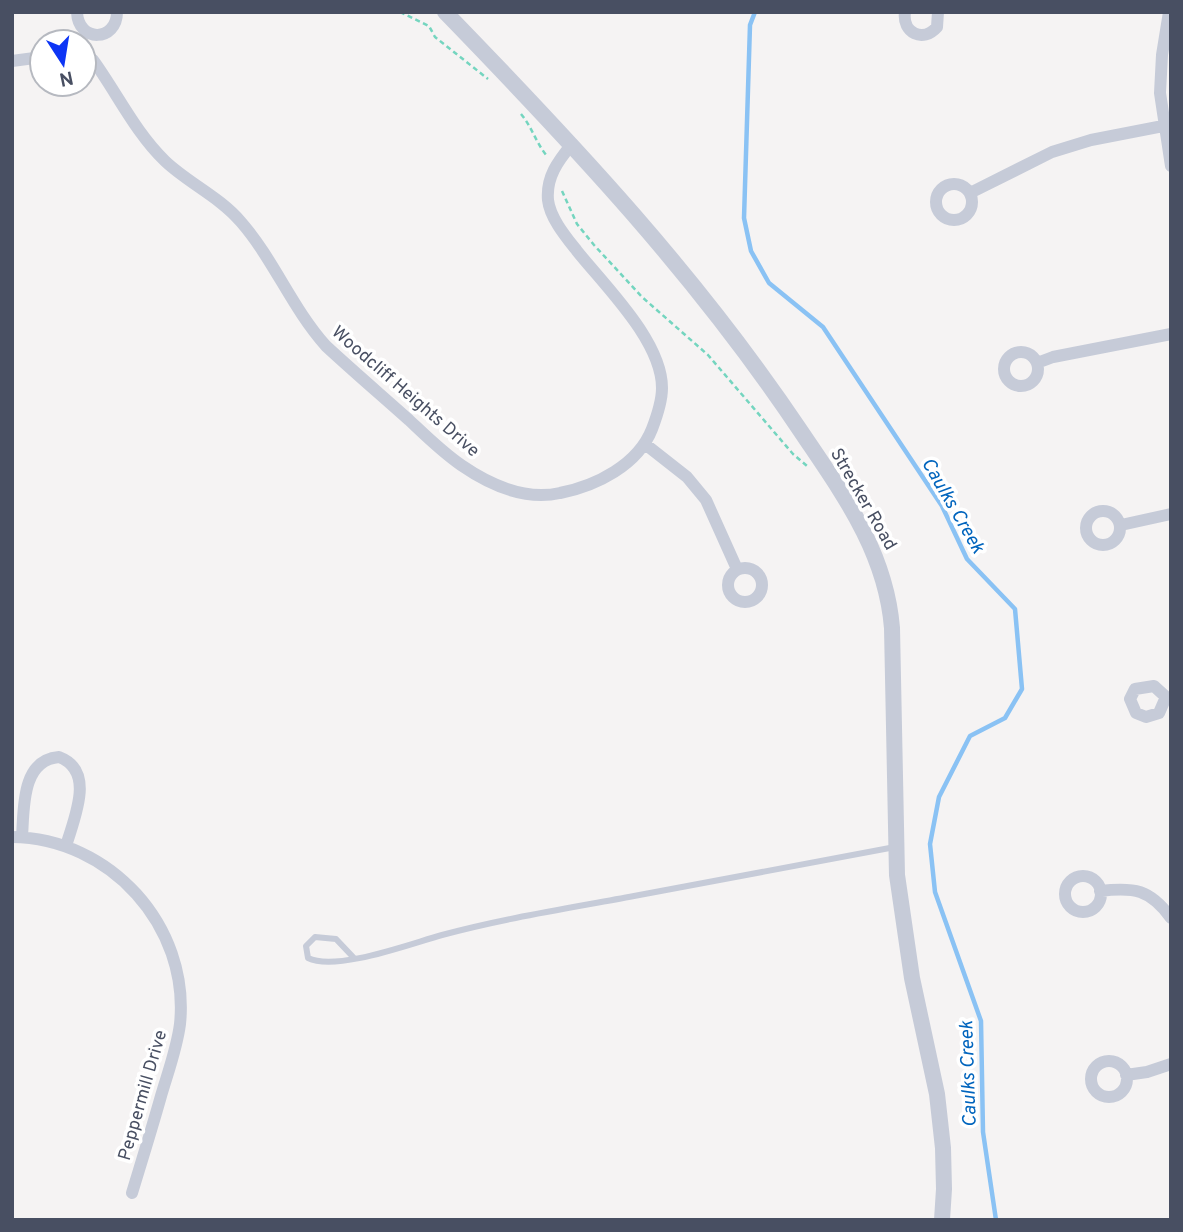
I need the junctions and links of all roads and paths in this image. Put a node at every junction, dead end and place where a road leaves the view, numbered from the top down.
1 (117, 12) edge
2 (400, 12) edge
3 (445, 12) edge
4 (905, 12) edge
5 (938, 12) edge
6 (1169, 12) edge
7 (98, 35) edge
8 (98, 68) edge
9 (489, 80) dead end
10 (518, 111) dead end
11 (1163, 126) junction
12 (572, 144) junction
13 (1171, 166) edge
14 (553, 170) junction
15 (970, 193) dead end
16 (1171, 334) edge
17 (1037, 363) dead end
18 (645, 444) junction
19 (827, 470) junction
20 (1171, 514) edge
21 (1121, 525) dead end
22 (737, 569) dead end
23 (17, 837) edge
24 (66, 846) junction
25 (895, 847) junction
26 (1100, 891) dead end
27 (1171, 918) edge
28 (355, 958) junction
29 (1171, 1064) edge
30 (1126, 1075) dead end
31 (132, 1193) dead end
32 (942, 1220) edge

1 - 7 street
2 - 9 path
3 - 12 street, Strecker Road
4 - 5 street
6 - 11 street
8 - 18 street, Woodcliff Heights Drive
10 - 14 path
11 - 13 street
11 - 15 street
12 - 14 street, Woodcliff Heights Drive
12 - 19 street, Strecker Road
14 - 18 street, Woodcliff Heights Drive
14 - 19 path
16 - 17 street
18 - 22 street
19 - 25 street, Strecker Road
20 - 21 street
23 - 24 street, Peppermill Drive
23 - 24 street, Peppermill Drive
24 - 31 street, Peppermill Drive
25 - 28 lane
25 - 32 street, Strecker Road
26 - 27 street
28 - 28 lane
29 - 30 street

